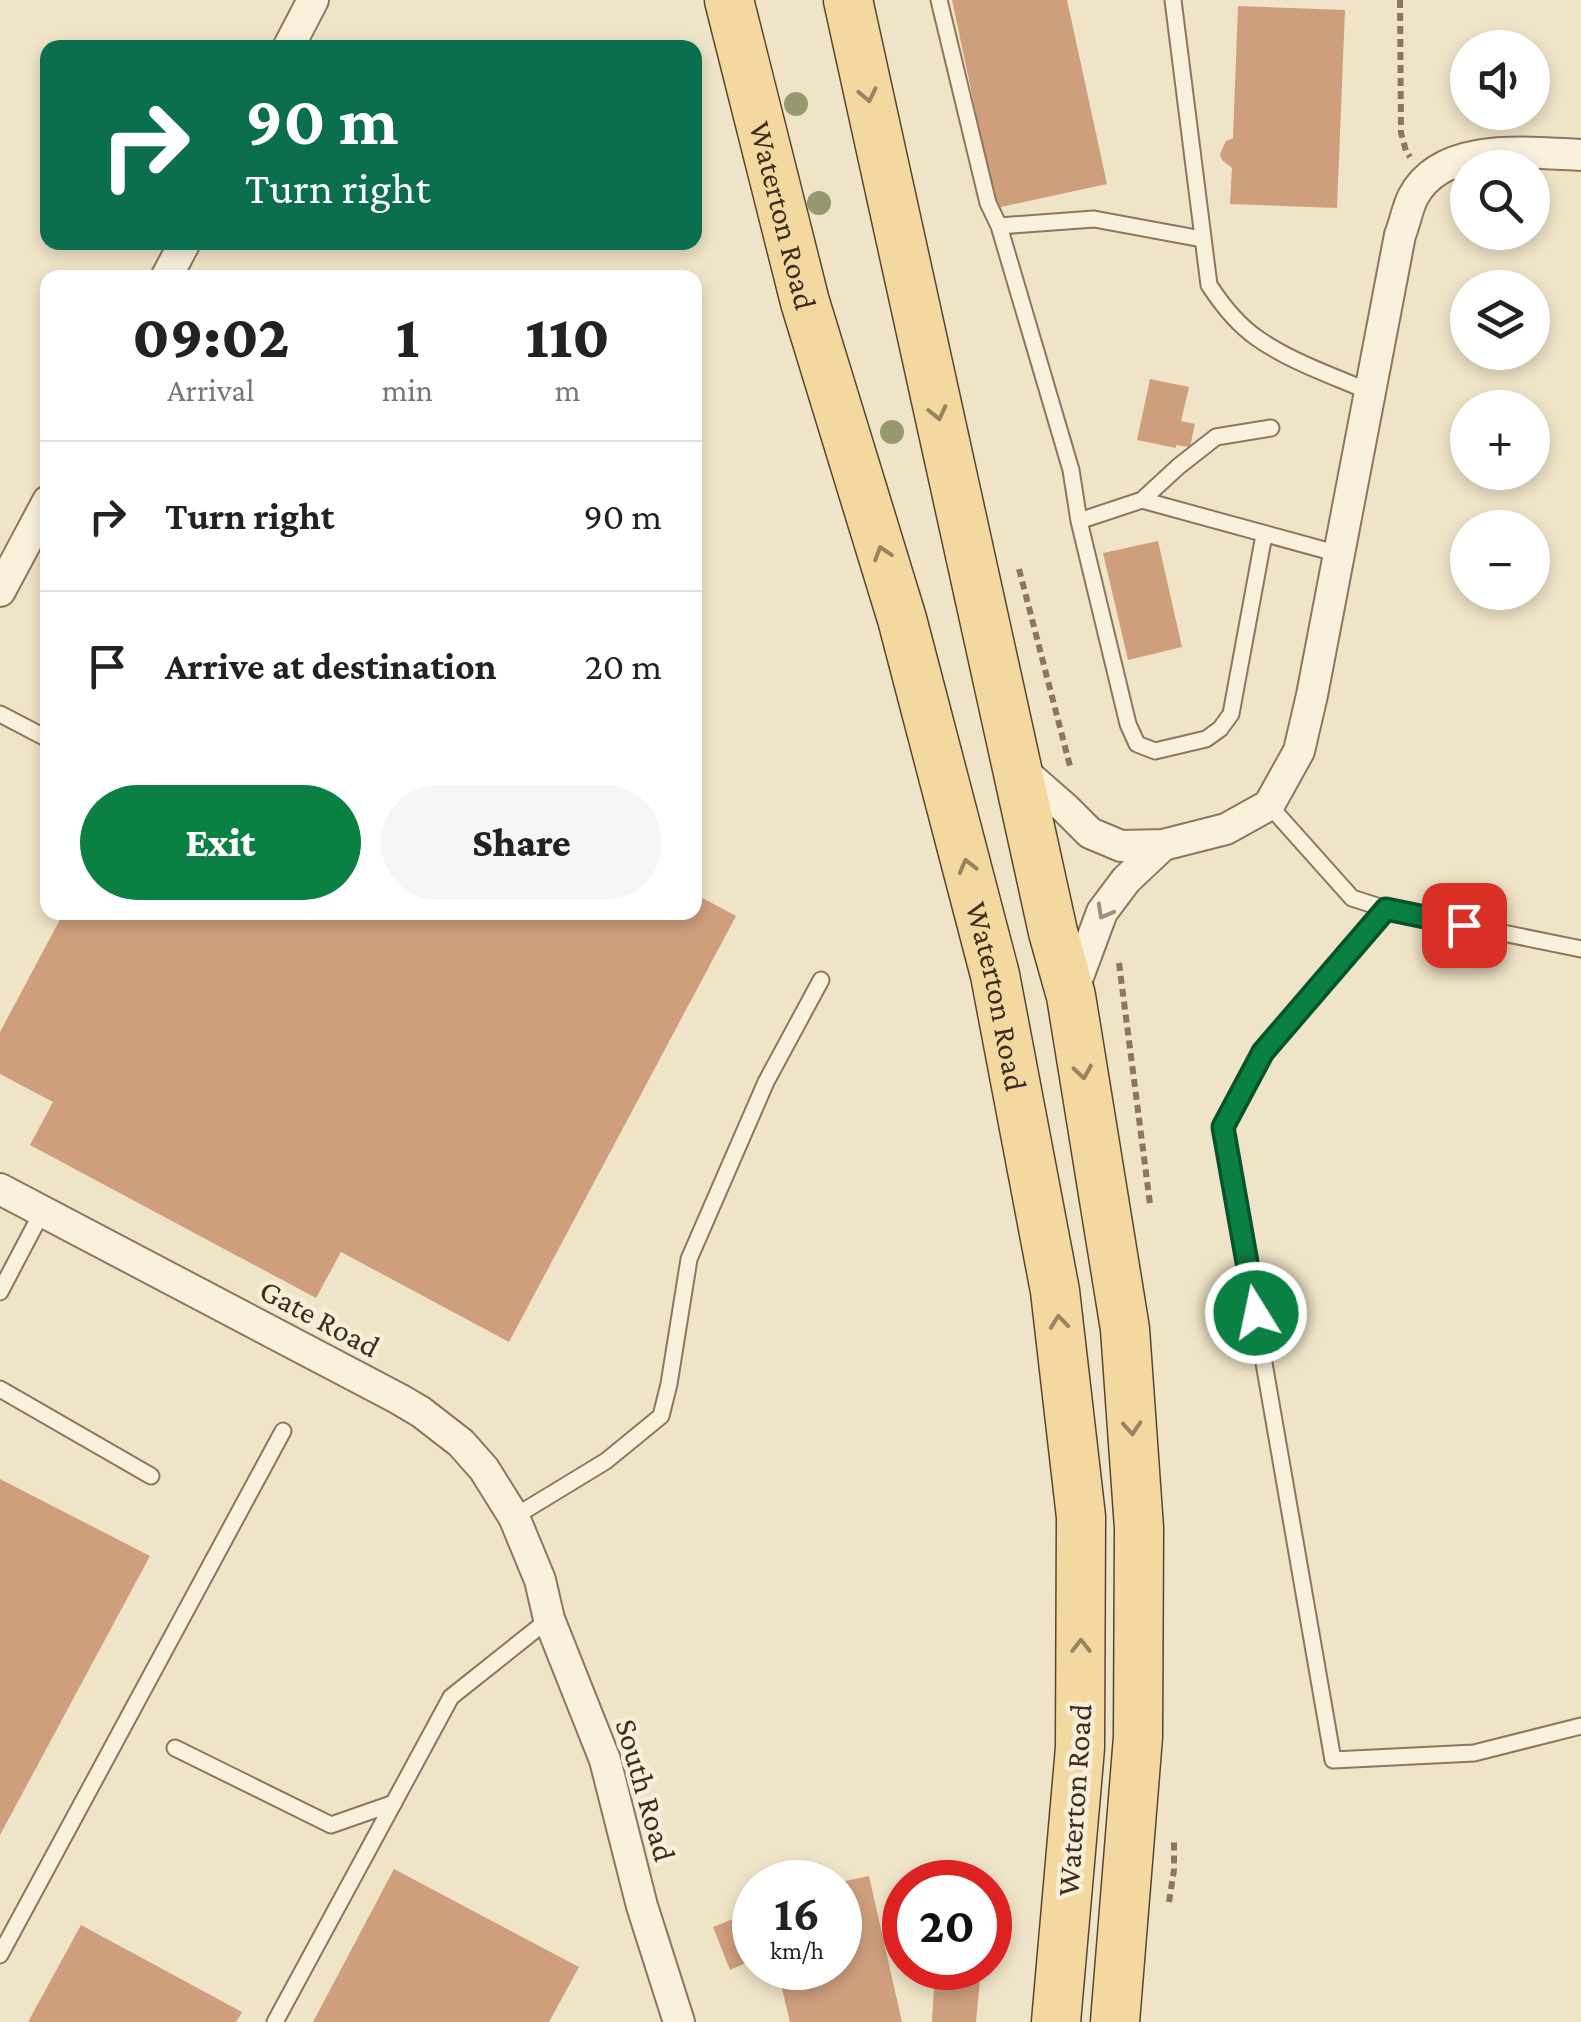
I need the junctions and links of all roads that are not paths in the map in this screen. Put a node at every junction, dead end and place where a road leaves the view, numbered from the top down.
1 (313, 0) edge
2 (730, 0) edge
3 (848, 0) edge
4 (939, 0) edge
5 (1173, 0) edge
6 (292, 40) edge
7 (1581, 155) edge
8 (999, 226) junction
9 (1202, 239) junction
10 (1372, 393) junction
11 (1271, 428) dead end
12 (1142, 500) junction
13 (40, 516) edge
14 (1080, 521) junction
15 (1264, 534) junction
16 (1339, 554) junction
17 (0, 590) edge
18 (0, 714) edge
19 (40, 734) edge
20 (1018, 767) junction
21 (1270, 805) junction
22 (1163, 845) junction
23 (1386, 909) junction
24 (1581, 949) edge
25 (821, 980) dead end
26 (1071, 996) junction
27 (0, 1188) edge
28 (42, 1212) junction
29 (0, 1292) edge
30 (0, 1389) edge
31 (284, 1431) dead end
32 (151, 1476) dead end
33 (514, 1516) junction
34 (540, 1580) joint
35 (549, 1619) junction
36 (1581, 1726) edge
37 (175, 1748) dead end
38 (394, 1803) junction
39 (0, 1955) edge
40 (276, 2022) edge
41 (679, 2022) edge
42 (1056, 2022) edge
43 (1115, 2022) edge

1 - 6 street
42 -> 2 main road, Waterton Road
3 -> 20 main road, Waterton Road
4 - 8 lane
5 - 9 lane
7 - 10 street
8 - 9 lane
8 - 14 lane
9 - 10 lane
10 - 16 street
11 - 12 lane
12 - 14 lane
12 - 15 lane
13 - 17 street
14 - 15 lane
15 - 16 lane
16 - 21 street
18 - 19 lane
20 - 22 street
20 - 26 main road, Waterton Road
21 - 22 street
21 - 23 lane
22 -> 26 street
23 - 24 lane
23 - 36 lane
25 - 33 lane
26 -> 43 main road, Waterton Road
27 - 28 street, Gate Road
28 - 29 lane
28 - 33 street, Gate Road
30 - 32 lane
31 - 39 lane
33 - 34 street, Gate Road
34 - 35 street, South Road
35 - 38 lane
35 - 41 street, South Road
37 - 38 lane
38 - 40 lane

